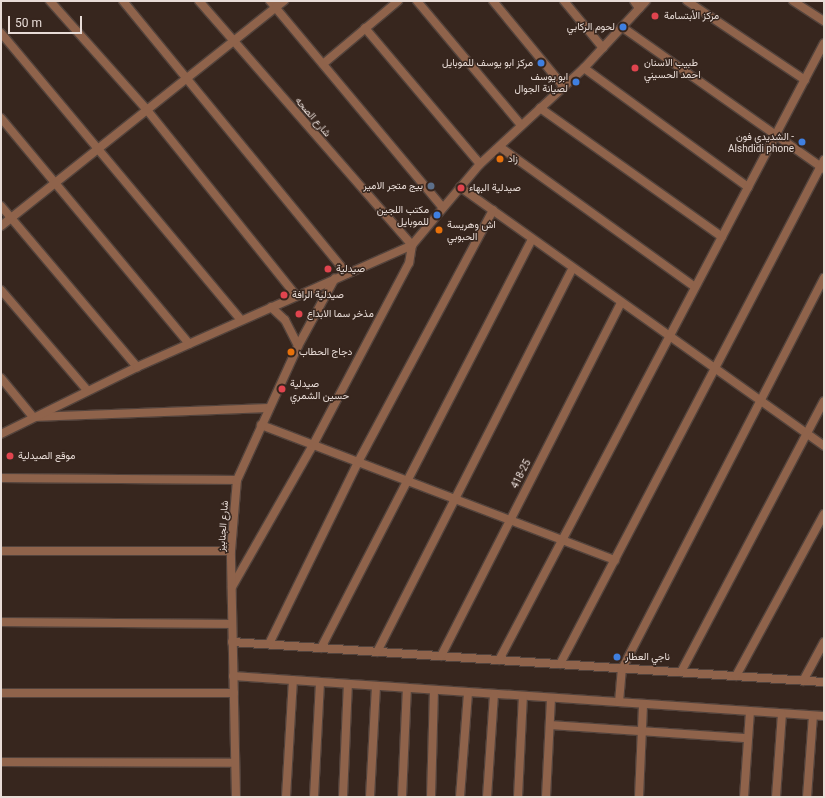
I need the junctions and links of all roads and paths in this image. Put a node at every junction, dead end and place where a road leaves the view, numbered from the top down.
1 (50, 1) edge
2 (123, 1) edge
3 (199, 1) edge
4 (270, 1) edge
5 (284, 1) edge
6 (398, 1) edge
7 (417, 1) edge
8 (493, 1) edge
9 (564, 1) edge
10 (646, 1) edge
11 (687, 1) edge
12 (793, 1) edge
13 (636, 4) edge
14 (276, 8) junction
15 (824, 21) edge
16 (622, 27) junction
17 (365, 28) junction
18 (1, 33) edge
19 (234, 41) junction
20 (824, 43) edge
21 (602, 48) junction
22 (324, 64) junction
23 (584, 68) junction
24 (189, 77) junction
25 (805, 80) junction
26 (563, 86) junction
27 (540, 108) junction
28 (147, 110) junction
29 (1, 118) edge
30 (521, 124) junction
31 (776, 135) junction
32 (500, 146) junction
33 (98, 149) junction
34 (480, 164) junction
35 (823, 165) edge
36 (57, 182) junction
37 (748, 187) junction
38 (460, 188) junction
39 (1, 206) edge
40 (442, 207) junction
41 (493, 210) junction
42 (11, 218) junction
43 (1, 226) edge
44 (722, 237) junction
45 (532, 239) junction
46 (412, 245) junction
47 (573, 268) junction
48 (347, 274) junction
49 (335, 278) junction
50 (824, 278) edge
51 (695, 287) junction
52 (1, 290) edge
53 (296, 295) junction
54 (621, 302) junction
55 (271, 306) junction
56 (241, 320) junction
57 (670, 336) junction
58 (189, 344) junction
59 (298, 346) junction
60 (137, 366) junction
61 (715, 368) junction
62 (1, 378) edge
63 (87, 390) junction
64 (761, 400) junction
65 (824, 401) edge
66 (269, 408) junction
67 (33, 417) junction
68 (261, 425) junction
69 (1, 434) edge
70 (807, 434) junction
71 (313, 445) junction
72 (824, 446) edge
73 (358, 462) junction
74 (1, 478) edge
75 (237, 480) junction
76 (406, 480) junction
77 (457, 499) junction
78 (824, 514) edge
79 (509, 519) junction
80 (563, 540) junction
81 (1, 551) edge
82 (231, 551) junction
83 (615, 560) junction
84 (232, 587) junction
85 (1, 622) edge
86 (232, 624) junction
87 (232, 642) junction
88 (824, 642) edge
89 (269, 644) junction
90 (321, 648) junction
91 (377, 652) junction
92 (441, 656) junction
93 (500, 660) junction
94 (560, 664) junction
95 (622, 669) junction
96 (681, 672) junction
97 (233, 676) junction
98 (736, 676) junction
99 (293, 680) junction
100 (803, 681) junction
101 (320, 682) junction
102 (824, 682) edge
103 (348, 684) junction
104 (376, 686) junction
105 (407, 688) junction
106 (434, 690) junction
107 (468, 692) junction
108 (1, 693) edge
109 (234, 693) junction
110 (494, 694) junction
111 (523, 696) junction
112 (551, 698) junction
113 (619, 702) junction
114 (643, 704) junction
115 (750, 711) junction
116 (782, 714) junction
117 (813, 716) junction
118 (824, 716) edge
119 (550, 725) junction
120 (644, 732) junction
121 (748, 738) junction
122 (1, 762) edge
123 (235, 763) junction
124 (236, 797) edge
125 (286, 797) edge
126 (314, 797) edge
127 (343, 797) edge
128 (370, 797) edge
129 (402, 797) edge
130 (431, 797) edge
131 (460, 797) edge
132 (487, 797) edge
133 (518, 797) edge
134 (546, 797) edge
135 (639, 797) edge
136 (744, 797) edge
137 (776, 797) edge
138 (807, 797) edge

1 - 28 street
2 - 24 street
3 - 19 street, شارع الصحه
4 - 14 street
5 - 14 street
6 - 17 street
7 - 30 street
8 - 26 street
9 - 21 street
10 - 13 street
11 - 25 street
12 - 15 street
13 - 16 street
14 - 19 street
14 - 22 street
16 - 21 street
16 - 31 street
17 - 22 street
17 - 34 street
18 - 33 street
19 - 24 street
19 - 46 street, شارع الصحه
20 - 25 street
21 - 23 street
22 - 40 street
23 - 26 street
23 - 37 street
24 - 28 street
24 - 48 street
25 - 31 street
26 - 27 street
27 - 30 street
27 - 44 street
28 - 33 street
28 - 53 street
29 - 36 street
30 - 32 street
31 - 35 street
31 - 37 street
32 - 34 street
32 - 51 street
33 - 36 street
33 - 56 street
34 - 38 street
35 - 61 street
36 - 42 street
36 - 58 street
37 - 44 street
38 - 40 street
38 - 41 street
39 - 42 street
40 - 46 street
41 - 45 street
41 - 73 street
42 - 43 street
42 - 60 street
44 - 51 street
45 - 47 street
45 - 76 street
46 - 48 street
46 - 71 street
47 - 54 street
47 - 77 street
48 - 49 street
49 - 53 street
49 - 59 street, شارع الجنابيز
50 - 64 street
51 - 57 street
52 - 63 street
53 - 55 street
54 - 57 street
54 - 79 street, 418-25
55 - 56 street
55 - 59 street
56 - 58 street
57 - 61 street
57 - 80 street
58 - 60 street
59 - 66 street, شارع الجنابيز
60 - 63 street
61 - 64 street
61 - 83 street
62 - 67 street
63 - 67 street
64 - 70 street
64 - 95 street
65 - 70 street
66 - 67 street
66 - 68 street, شارع الجنابيز
67 - 69 street
68 - 71 street
68 - 75 street, شارع الجنابيز
70 - 72 street
70 - 96 street
71 - 73 street
71 - 84 street
73 - 76 street
73 - 89 street
74 - 75 street
75 - 82 street, شارع الجنابيز
76 - 77 street
76 - 90 street
77 - 79 street
77 - 91 street
78 - 98 street
79 - 80 street
79 - 92 street, 418-25
80 - 83 street
80 - 93 street
81 - 82 street
82 - 84 street, شارع الجنابيز
83 - 94 street
84 - 86 street, شارع الجنابيز
85 - 86 street
86 - 87 street, شارع الجنابيز
87 - 89 street
87 - 97 street, شارع الجنابيز
88 - 100 street
89 - 90 street
90 - 91 street
91 - 92 street
92 - 93 street
93 - 94 street
94 - 95 street
95 - 96 street
95 - 113 street
96 - 98 street
97 - 99 street
97 - 109 street, شارع الجنابيز
98 - 100 street
99 - 101 street
99 - 125 street
100 - 102 street
101 - 103 street
101 - 126 street
103 - 104 street
103 - 127 street
104 - 105 street
104 - 128 street
105 - 106 street
105 - 129 street
106 - 107 street
106 - 130 street
107 - 110 street
107 - 131 street
108 - 109 street
109 - 123 street, شارع الجنابيز
110 - 111 street
110 - 132 street
111 - 112 street
111 - 133 street
112 - 113 street
112 - 119 street
113 - 114 street
114 - 115 street
114 - 120 street
115 - 116 street
115 - 121 street
116 - 117 street
116 - 137 street
117 - 118 street
117 - 138 street
119 - 120 street
119 - 134 street
120 - 121 street
120 - 135 street
121 - 136 street
122 - 123 street
123 - 124 street, شارع الجنابيز

